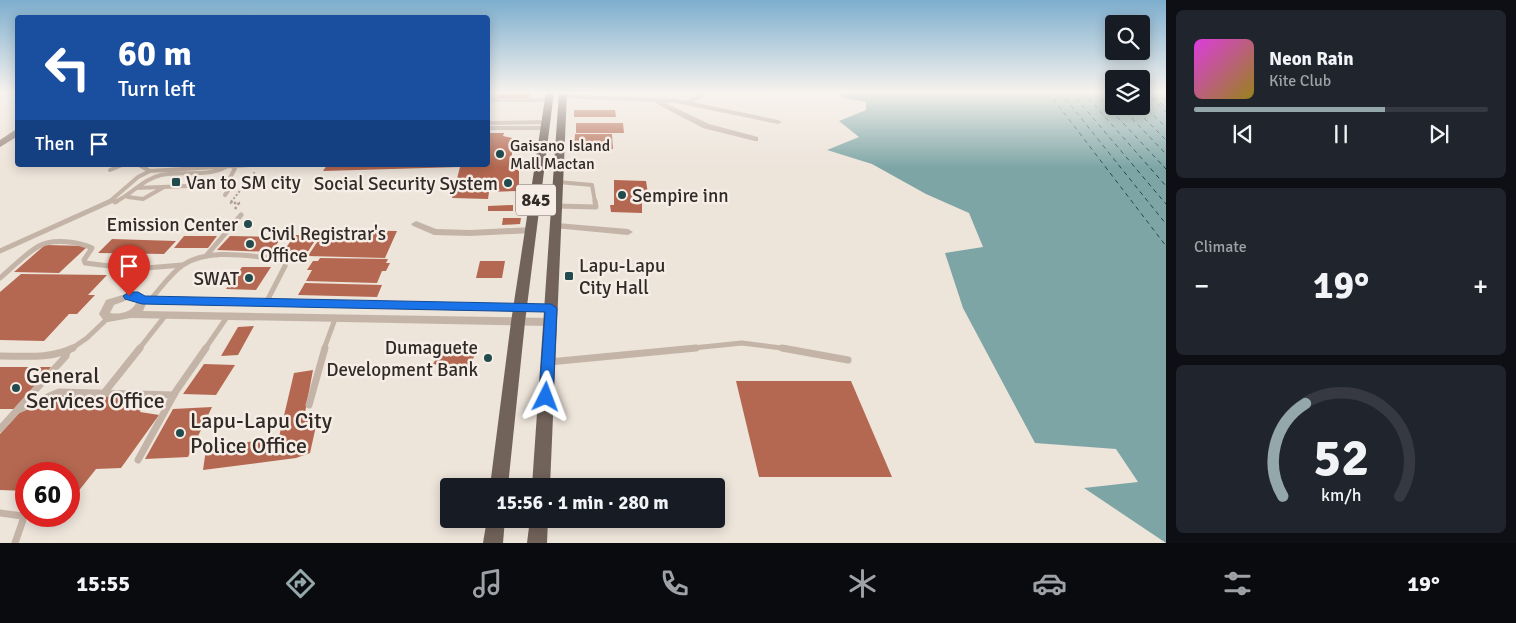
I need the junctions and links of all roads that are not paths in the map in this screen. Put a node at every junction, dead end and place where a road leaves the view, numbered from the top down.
1 (548, 117) edge
2 (561, 117) edge
3 (689, 117) edge
4 (755, 117) edge
5 (778, 122) dead end
6 (490, 123) edge
7 (547, 125) junction
8 (490, 128) edge
9 (15, 133) edge
10 (755, 139) dead end
11 (0, 144) edge
12 (117, 167) edge
13 (143, 167) edge
14 (212, 167) edge
15 (225, 167) edge
16 (236, 167) edge
17 (110, 170) dead end
18 (150, 171) junction
19 (558, 182) junction
20 (188, 186) dead end
21 (164, 187) junction
22 (128, 188) junction
23 (136, 188) junction
24 (225, 195) dead end
25 (128, 197) junction
26 (107, 204) junction
27 (557, 206) junction
28 (241, 214) road end
29 (416, 224) dead end
30 (556, 226) junction
31 (532, 230) junction
32 (628, 232) dead end
33 (0, 251) edge
34 (206, 256) junction
35 (182, 265) junction
36 (134, 269) junction
37 (0, 278) edge
38 (129, 296) junction
39 (147, 300) junction
40 (266, 304) junction
41 (289, 304) junction
42 (130, 314) junction
43 (519, 315) junction
44 (551, 315) junction
45 (165, 316) junction
46 (108, 318) junction
47 (227, 318) junction
48 (283, 318) junction
49 (335, 320) junction
50 (66, 352) junction
51 (0, 356) edge
52 (848, 360) dead end
53 (548, 362) junction
54 (104, 393) junction
55 (174, 395) junction
56 (309, 406) dead end
57 (18, 410) junction
58 (0, 429) edge
59 (138, 460) dead end
60 (500, 478) edge
61 (541, 478) edge
62 (0, 513) edge
63 (495, 528) edge
64 (538, 528) edge
65 (15, 543) edge
66 (493, 543) edge
67 (537, 543) edge

1 - 7 main road, 845
2 - 19 main road, 845
3 - 10 street
4 - 5 street
6 - 7 lane
7 - 8 lane
7 - 31 main road, 845
9 - 11 street
12 - 17 lane
13 - 18 lane
14 - 18 lane
15 - 23 lane
16 - 24 lane
18 - 22 lane
19 - 27 main road, 845
19 - 27 lane
20 - 21 lane
21 - 23 lane
21 - 25 lane
22 - 23 lane
22 - 26 lane
23 - 25 lane
25 - 26 lane
26 - 33 lane
27 - 30 main road, 845
28 - 34 lane
29 - 31 street
30 - 32 street
30 - 44 main road, 845
31 - 43 main road, 845
34 - 35 lane
34 - 40 lane
35 - 36 lane
35 - 39 lane
36 - 37 lane
36 - 38 lane
38 - 39 street
38 - 46 street
39 - 40 street
39 - 42 street
40 - 41 street
41 - 43 street
41 - 48 street
42 - 45 street
42 - 46 street
43 - 44 street
43 - 49 street
43 - 60 main road, 845
44 - 53 main road, 845
45 - 47 street
45 - 54 lane
46 - 50 lane
47 - 48 street
47 - 55 lane
48 - 49 street
49 - 56 lane
50 - 51 lane
50 - 57 lane
52 - 53 lane
53 - 61 main road, 845
54 - 55 lane
54 - 57 lane
55 - 59 lane
57 - 58 lane
62 - 65 lane
63 - 66 main road
64 - 67 main road

